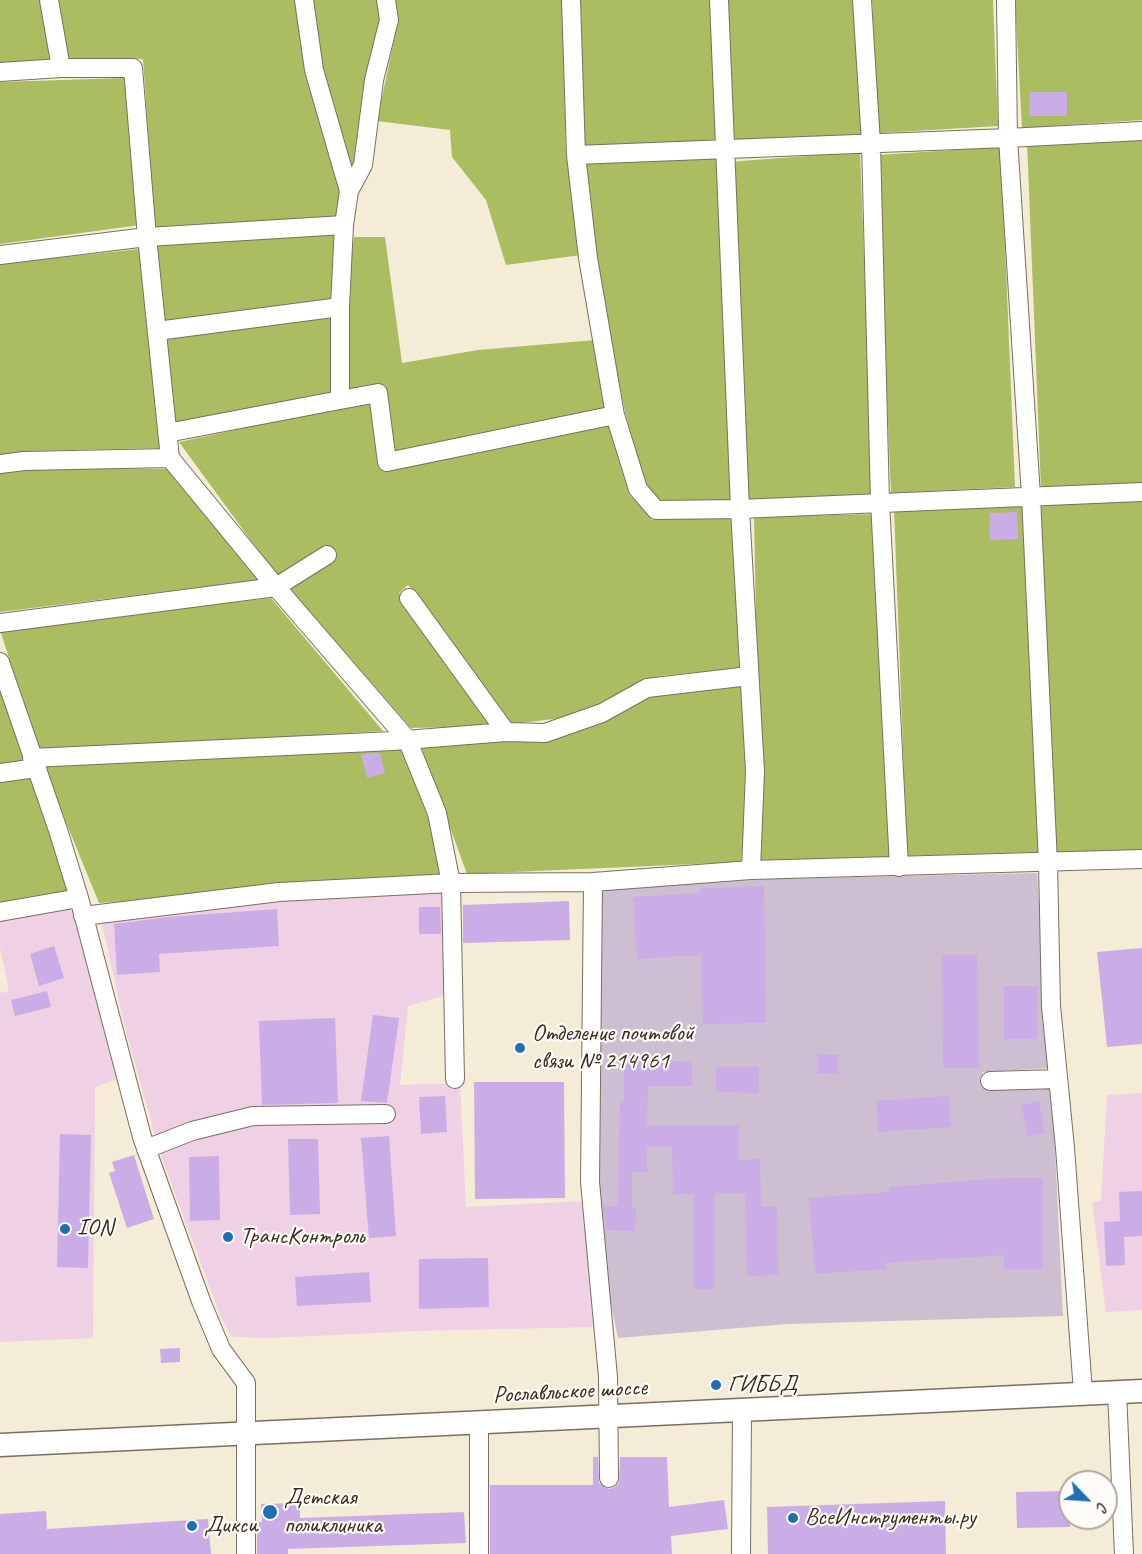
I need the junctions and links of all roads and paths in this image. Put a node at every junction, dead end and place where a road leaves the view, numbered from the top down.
1 (50, 0) edge
2 (304, 0) edge
3 (386, 0) edge
4 (571, 0) edge
5 (719, 0) edge
6 (862, 0) edge
7 (1006, 0) edge
8 (62, 68) junction
9 (0, 72) edge
10 (1142, 130) edge
11 (1008, 138) junction
12 (871, 143) junction
13 (725, 149) junction
14 (576, 155) junction
15 (349, 191) junction
16 (344, 225) junction
17 (147, 237) junction
18 (0, 255) edge
19 (340, 307) junction
20 (157, 331) junction
21 (340, 400) junction
22 (615, 415) junction
23 (167, 433) junction
24 (170, 458) junction
25 (0, 464) edge
26 (1142, 492) edge
27 (1031, 496) junction
28 (880, 501) junction
29 (740, 509) junction
30 (327, 555) dead end
31 (276, 587) junction
32 (409, 598) dead end
33 (0, 623) edge
34 (0, 662) edge
35 (749, 676) junction
36 (506, 732) junction
37 (407, 739) junction
38 (34, 763) junction
39 (0, 773) edge
40 (1142, 860) edge
41 (1048, 863) junction
42 (899, 867) junction
43 (751, 870) junction
44 (592, 882) junction
45 (451, 883) junction
46 (79, 898) junction
47 (0, 912) edge
48 (83, 916) junction
49 (455, 1079) dead end
50 (1058, 1079) junction
51 (990, 1081) dead end
52 (386, 1114) dead end
53 (146, 1149) junction
54 (1117, 1391) junction
55 (1142, 1391) edge
56 (1083, 1392) junction
57 (742, 1411) junction
58 (608, 1416) junction
59 (479, 1423) junction
60 (246, 1435) junction
61 (0, 1445) edge
62 (609, 1478) dead end
63 (246, 1554) edge
64 (478, 1554) edge
65 (741, 1554) edge
66 (1124, 1554) edge

1 - 8 lane
2 - 15 lane
3 - 15 lane
4 - 14 lane
5 - 13 lane
6 - 12 lane
7 - 11 lane
8 - 9 lane
8 - 17 lane
10 - 11 lane
11 - 12 lane
11 - 27 lane
12 - 13 lane
12 - 28 lane
13 - 14 lane
13 - 29 lane
14 - 22 lane
15 - 16 lane
16 - 17 lane
16 - 19 lane
17 - 18 lane
17 - 20 lane
19 - 20 lane
19 - 21 lane
20 - 23 lane
21 - 22 lane
21 - 23 lane
22 - 29 lane
23 - 24 lane
24 - 25 lane
24 - 31 lane
26 - 27 lane
27 - 28 lane
27 - 41 lane
28 - 29 lane
28 - 42 lane
29 - 35 lane
30 - 31 lane
31 - 33 lane
31 - 37 lane
32 - 36 lane
34 - 38 lane
35 - 36 lane
35 - 43 lane
36 - 37 lane
37 - 38 lane
37 - 45 lane
38 - 39 lane
38 - 46 lane
40 - 41 lane
41 - 42 lane
41 - 50 lane
42 - 43 lane
43 - 44 lane
44 - 45 lane
44 - 58 lane
45 - 48 lane
45 - 49 lane
46 - 47 lane
46 - 48 lane
48 - 53 lane
50 - 51 lane
50 - 56 lane
52 - 53 lane
53 - 60 lane
54 - 55 main road, Рославльское шоссе
54 - 56 main road, Рославльское шоссе
54 - 66 lane
56 - 57 main road, Рославльское шоссе
57 - 58 main road, Рославльское шоссе
57 - 65 lane
58 - 59 main road, Рославльское шоссе
58 - 62 lane
59 - 60 main road, Рославльское шоссе
59 - 64 lane
60 - 61 main road, Рославльское шоссе
60 - 63 lane

